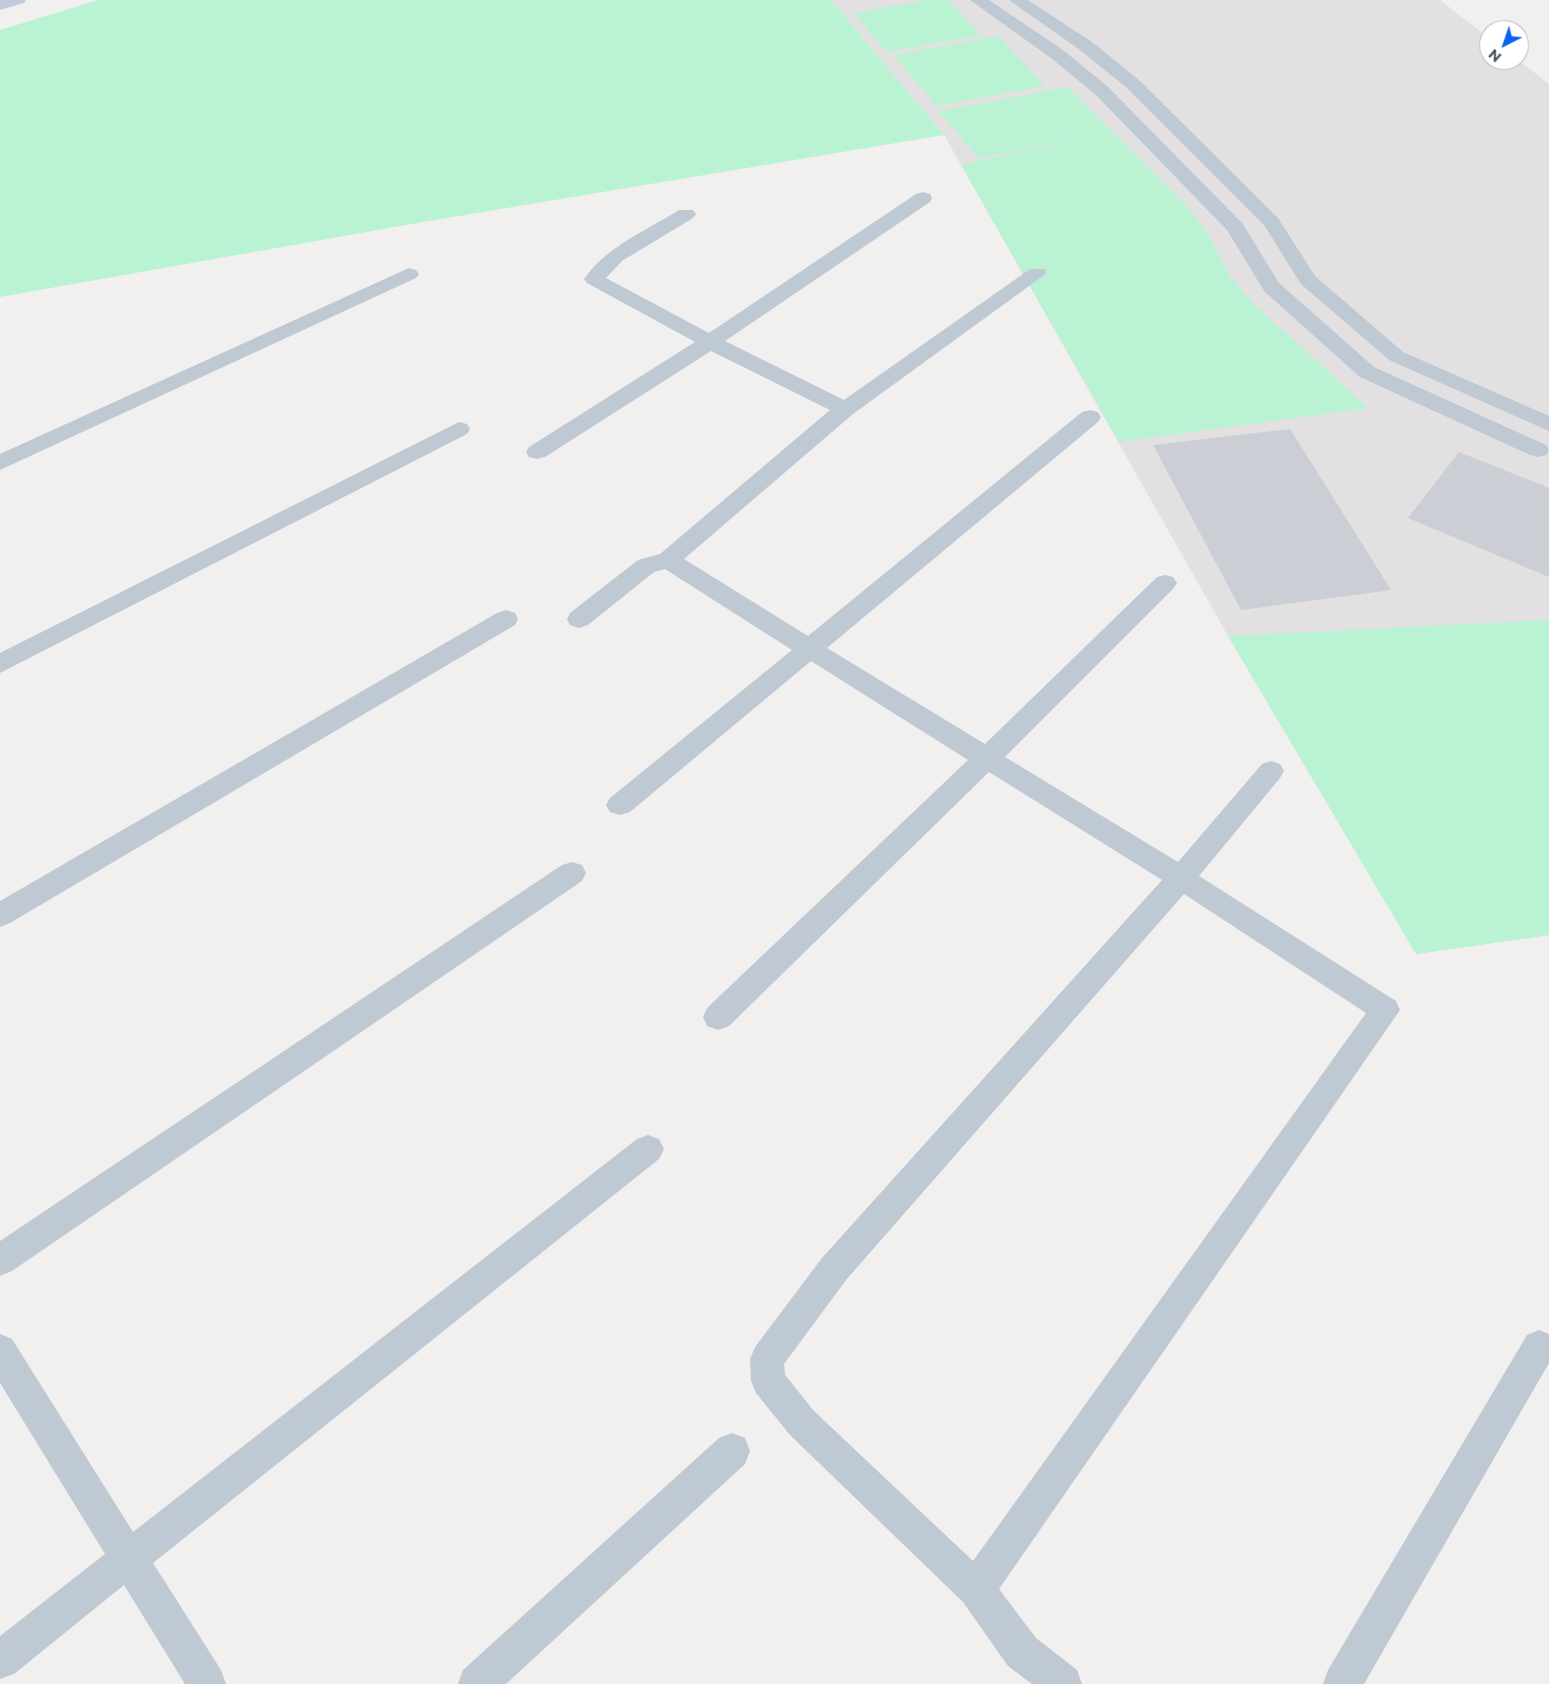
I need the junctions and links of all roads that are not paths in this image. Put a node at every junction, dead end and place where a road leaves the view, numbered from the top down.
1 (18, 0) edge
2 (978, 0) edge
3 (1017, 0) edge
4 (0, 5) edge
5 (923, 198) dead end
6 (686, 214) dead end
7 (1037, 272) dead end
8 (409, 274) dead end
9 (710, 342) junction
10 (845, 408) junction
11 (1090, 417) dead end
12 (1549, 424) edge
13 (459, 429) dead end
14 (1545, 450) edge
15 (537, 452) dead end
16 (0, 463) edge
17 (668, 560) junction
18 (1164, 583) dead end
19 (506, 619) dead end
20 (579, 619) dead end
21 (808, 648) junction
22 (0, 664) edge
23 (987, 758) junction
24 (1271, 771) dead end
25 (620, 805) dead end
26 (572, 873) dead end
27 (1182, 878) junction
28 (0, 915) edge
29 (718, 1017) dead end
30 (648, 1149) dead end
31 (0, 1260) edge
32 (1539, 1347) dead end
33 (0, 1351) edge
34 (732, 1451) dead end
35 (129, 1559) junction
36 (976, 1590) junction
37 (0, 1660) edge
38 (207, 1684) edge
39 (477, 1684) edge
40 (1063, 1684) edge
41 (1342, 1684) edge

1 - 4 main road
2 - 14 street
3 - 12 street
5 - 9 street
6 - 9 street
7 - 10 street
8 - 16 street
9 - 10 street
9 - 15 street
10 - 17 street
11 - 21 street
13 - 22 street
17 - 20 street
17 - 21 street
18 - 23 street
19 - 28 street
21 - 23 street
21 - 25 street
23 - 27 street
23 - 29 street
24 - 27 street
26 - 31 street
27 - 36 street
27 - 36 street
30 - 35 street
32 - 41 street
33 - 35 street
34 - 39 street
35 - 37 street
35 - 38 street
36 - 40 street

